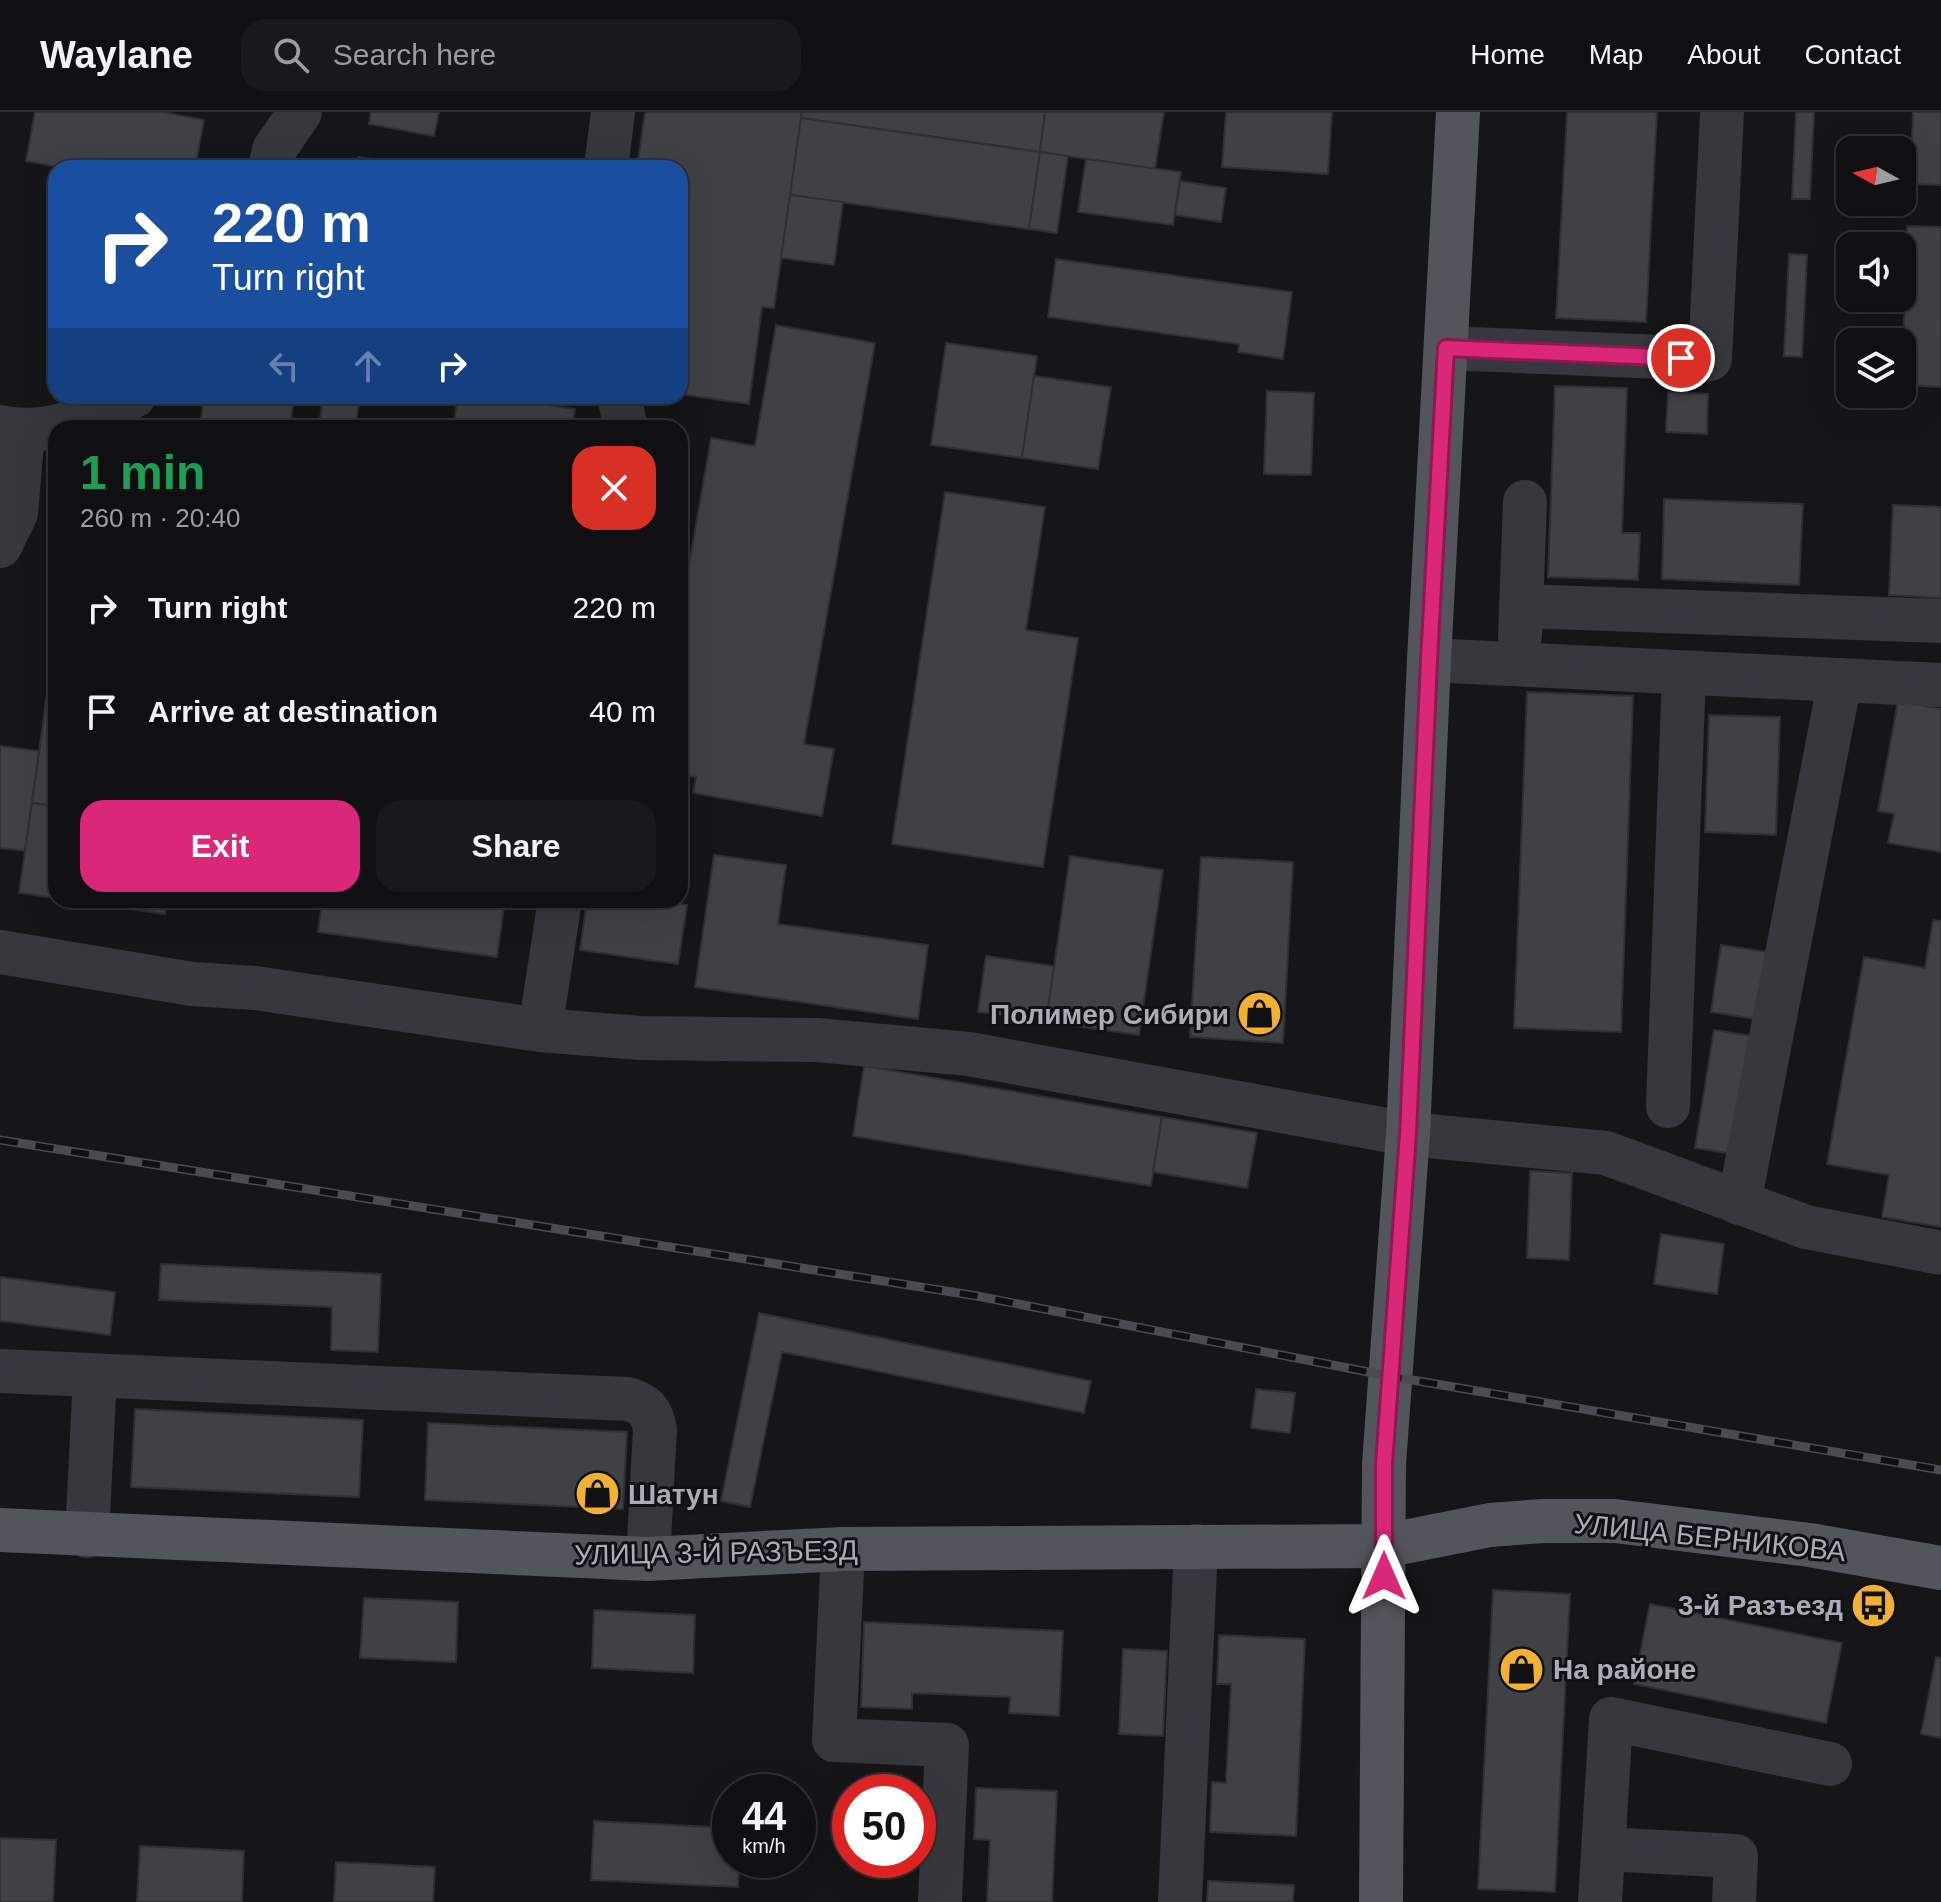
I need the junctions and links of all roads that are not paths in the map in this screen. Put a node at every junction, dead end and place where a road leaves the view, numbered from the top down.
1 (300, 112) edge
2 (613, 112) edge
3 (1458, 112) edge
4 (1722, 112) edge
5 (272, 160) edge
6 (607, 160) edge
7 (1446, 348) junction
8 (115, 404) edge
9 (78, 420) edge
10 (48, 427) edge
11 (11, 429) edge
12 (1525, 502) dead end
13 (0, 546) edge
14 (1521, 606) junction
15 (1941, 621) edge
16 (1429, 660) junction
17 (1519, 665) junction
18 (1684, 673) junction
19 (1840, 680) junction
20 (1941, 685) edge
21 (559, 908) edge
22 (0, 952) edge
23 (540, 1030) junction
24 (1668, 1106) dead end
25 (1408, 1134) junction
26 (1739, 1203) junction
27 (1941, 1253) edge
28 (0, 1371) edge
29 (95, 1376) junction
30 (0, 1530) edge
31 (87, 1536) junction
32 (1196, 1546) junction
33 (1384, 1546) junction
34 (843, 1549) junction
35 (648, 1559) junction
36 (1941, 1568) edge
37 (1830, 1764) dead end
38 (1604, 1849) junction
39 (940, 1902) edge
40 (1180, 1902) edge
41 (1381, 1902) edge
42 (1600, 1902) edge
43 (1734, 1902) edge

1 - 5 street
2 - 6 street
3 - 7 main road
4 - 7 street
7 - 16 main road
8 - 9 street
10 - 11 street
11 - 13 street
12 - 14 street
14 - 15 street
14 - 17 street
16 - 17 street
16 - 25 main road
17 - 18 street
18 - 19 street
18 - 24 street
19 - 20 street
19 - 26 street
21 - 23 street
22 - 23 street
23 - 25 street
25 - 26 street
25 - 33 main road
26 - 27 street
28 - 29 street
29 - 31 street
29 - 35 street
30 - 31 main road, УЛИЦА 3-Й РАЗЪЕЗД
31 - 35 main road, УЛИЦА 3-Й РАЗЪЕЗД
32 - 33 main road, УЛИЦА 3-Й РАЗЪЕЗД
32 - 34 main road, УЛИЦА 3-Й РАЗЪЕЗД
32 - 40 street
33 - 36 main road, УЛИЦА БЕРНИКОВА
33 - 41 main road
34 - 35 main road, УЛИЦА 3-Й РАЗЪЕЗД
34 - 39 street
37 - 38 street
38 - 42 street
38 - 43 street

